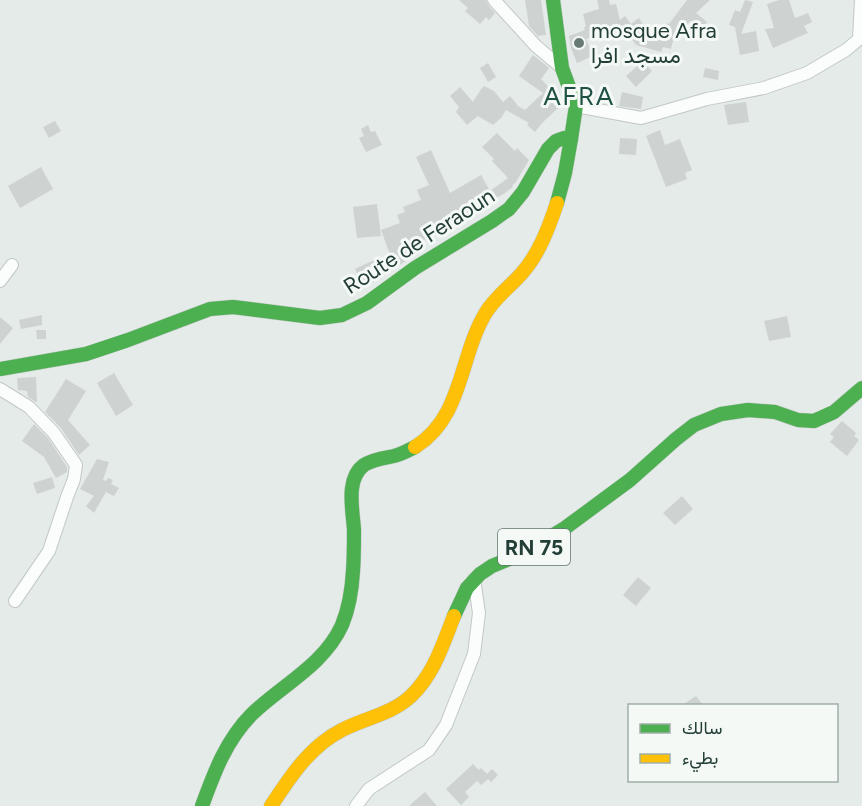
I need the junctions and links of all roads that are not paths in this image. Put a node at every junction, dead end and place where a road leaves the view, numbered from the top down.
1 (494, 0) edge
2 (554, 0) edge
3 (861, 0) edge
4 (562, 68) junction
5 (576, 106) junction
6 (572, 139) junction
7 (12, 265) dead end
8 (0, 281) edge
9 (0, 369) edge
10 (862, 388) edge
11 (0, 389) edge
12 (474, 579) junction
13 (15, 601) dead end
14 (202, 806) edge
15 (271, 806) edge
16 (356, 806) edge

1 - 4 street
2 - 4 main road
3 - 5 street
4 - 5 main road
5 - 6 main road
6 - 9 main road, Route de Feraoun
6 - 14 main road
7 - 8 street
10 - 12 main road, RN 75
11 - 13 street
12 - 15 main road, RN 75
12 - 16 street

